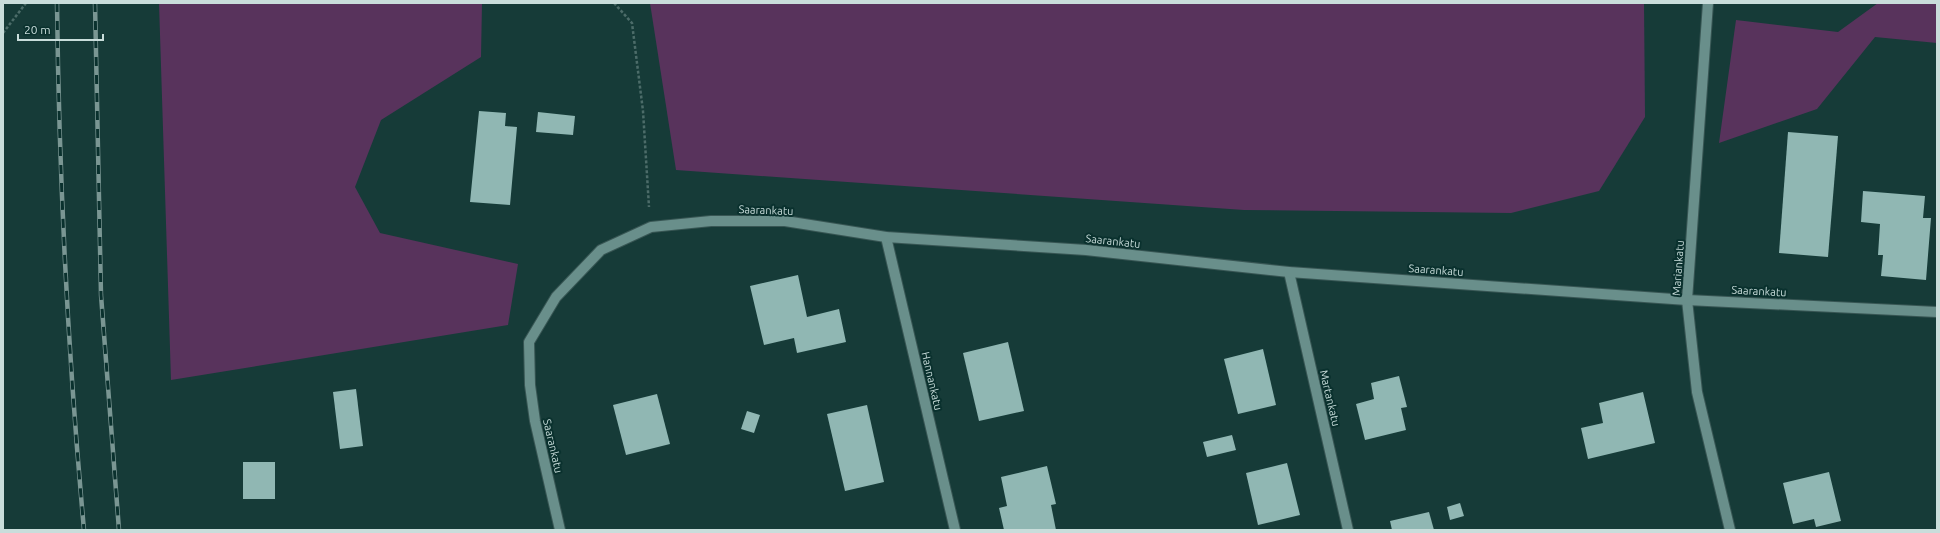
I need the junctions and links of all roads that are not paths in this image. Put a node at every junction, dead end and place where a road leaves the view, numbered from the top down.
1 (1708, 3) edge
2 (886, 237) junction
3 (1289, 272) junction
4 (1687, 300) junction
5 (1937, 312) edge
6 (560, 530) edge
7 (955, 530) edge
8 (1348, 530) edge
9 (1730, 530) edge

1 - 4 street, Mariankatu
2 - 3 street, Saarankatu
2 - 6 street, Saarankatu
2 - 7 street, Hannankatu
3 - 4 street, Saarankatu
3 - 8 street, Martankatu
4 - 5 street, Saarankatu
4 - 9 street, Mariankatu

